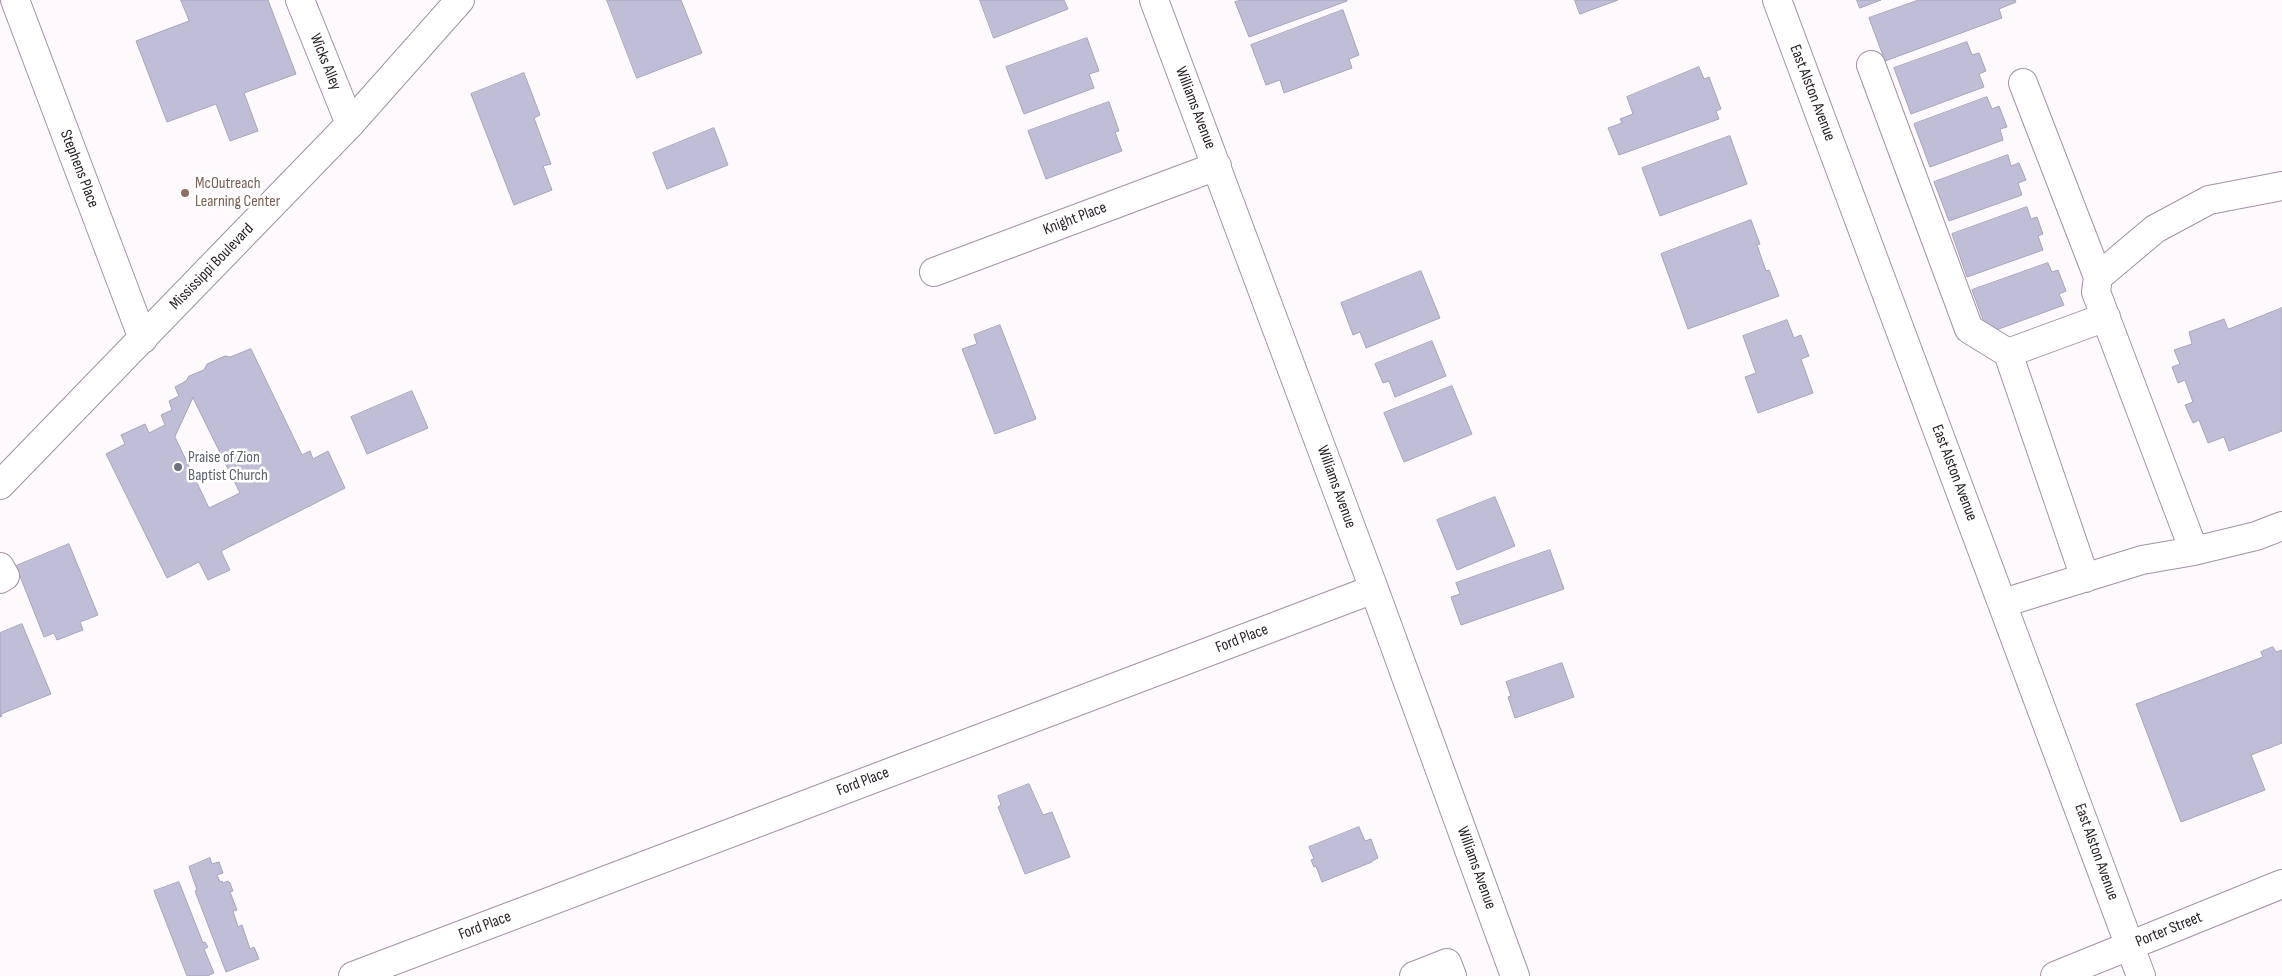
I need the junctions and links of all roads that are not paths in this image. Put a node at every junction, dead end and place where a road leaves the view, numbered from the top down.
1 (15, 0) edge
2 (300, 0) edge
3 (460, 0) edge
4 (1154, 0) edge
5 (1777, 0) edge
6 (1871, 65) dead end
7 (2023, 83) dead end
8 (350, 124) junction
9 (1216, 166) junction
10 (2282, 186) edge
11 (934, 272) dead end
12 (2098, 277) junction
13 (2106, 317) junction
14 (143, 338) junction
15 (2008, 353) junction
16 (0, 485) edge
17 (2282, 526) edge
18 (2194, 551) junction
19 (0, 567) edge
20 (2085, 578) junction
21 (0, 579) edge
22 (1374, 589) junction
23 (2003, 603) junction
24 (2282, 884) edge
25 (2131, 946) junction
26 (388, 969) edge
27 (353, 976) edge
28 (1414, 976) edge
29 (1452, 976) edge
30 (1516, 976) edge
31 (2055, 976) edge
32 (2141, 976) edge

1 - 14 street, Stephens Place
2 - 8 street, Wicks Alley
3 - 8 street, Mississippi Boulevard
4 - 9 street, Williams Avenue
5 - 23 street, East Alston Avenue
6 - 15 street
7 - 12 street
8 - 14 street, Mississippi Boulevard
9 - 11 street, Knight Place
9 - 22 street, Williams Avenue
10 - 12 street
12 - 13 street
13 - 15 street
13 - 18 street
14 - 16 street, Mississippi Boulevard
15 - 20 street
17 - 18 street
18 - 20 street
19 - 21 street
20 - 23 street
22 - 26 street, Ford Place
22 - 30 street, Williams Avenue
23 - 25 street, East Alston Avenue
24 - 25 street, Porter Street
25 - 31 street, Porter Street
25 - 32 street, East Alston Avenue
26 - 27 street, Ford Place
28 - 29 street

